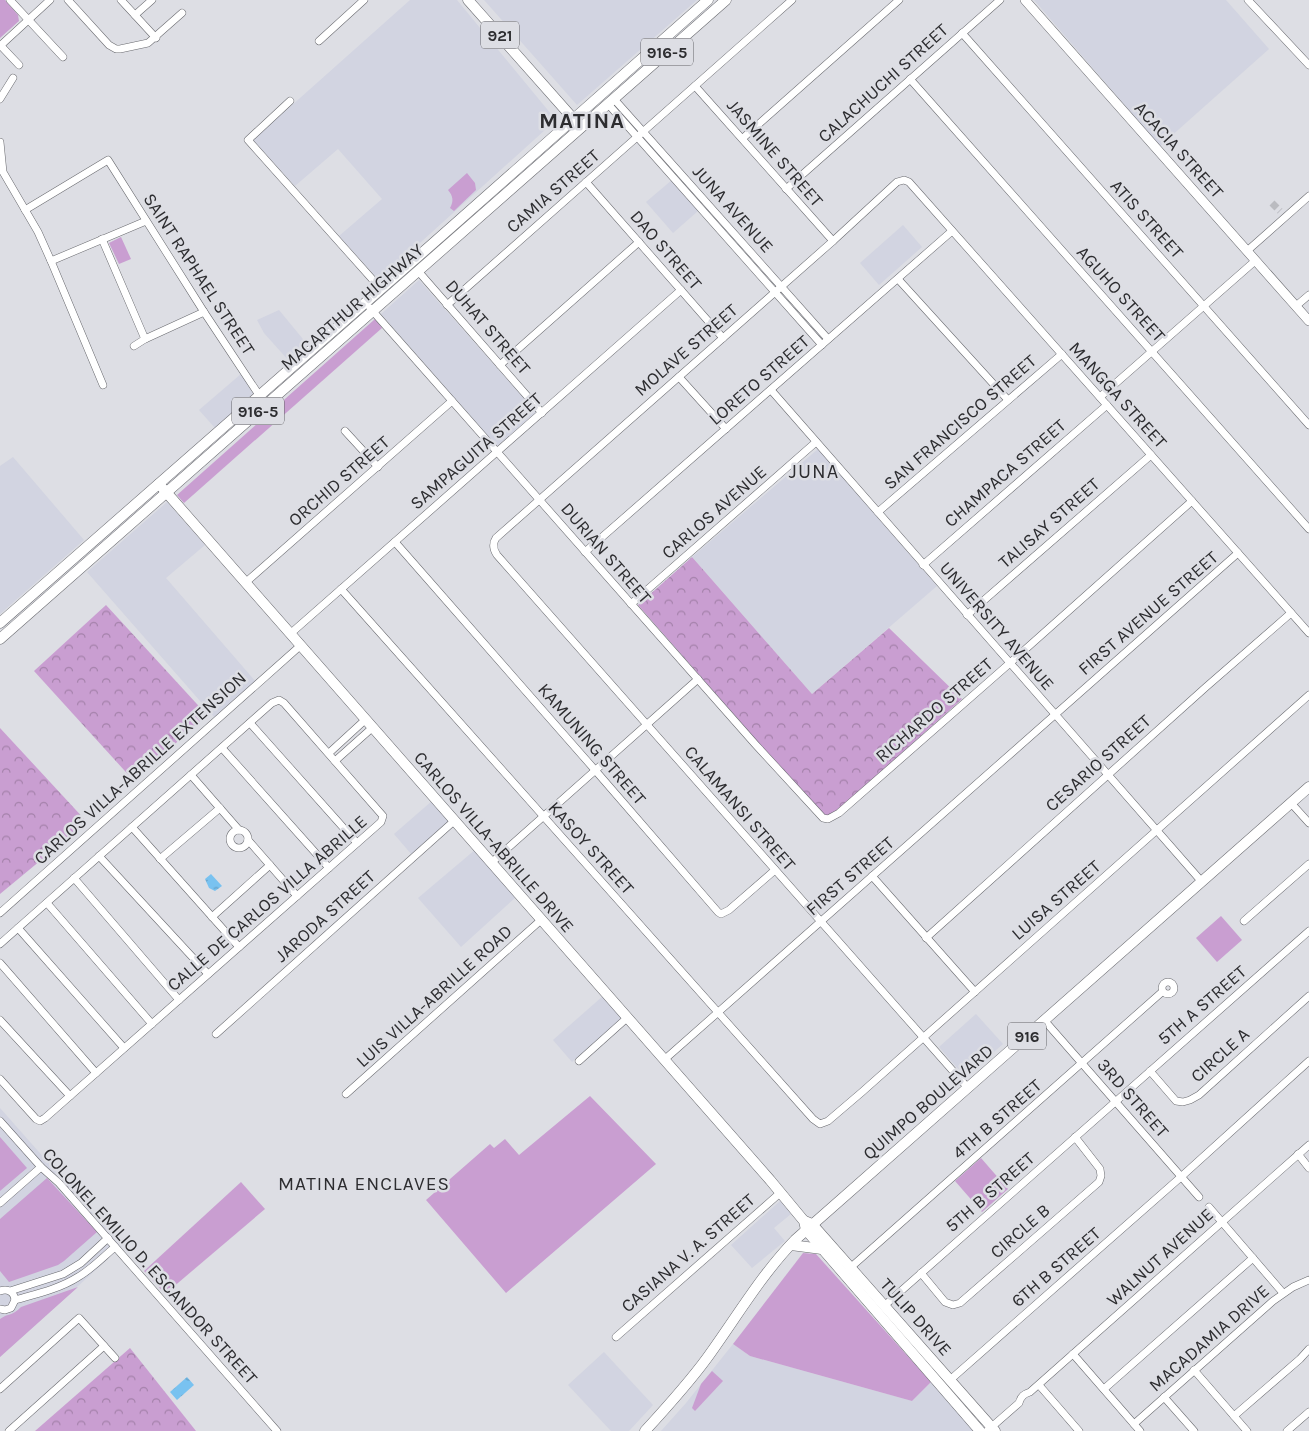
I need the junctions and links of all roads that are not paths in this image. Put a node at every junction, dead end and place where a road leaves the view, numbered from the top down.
1 (10, 0) edge
2 (50, 0) edge
3 (68, 0) edge
4 (121, 0) edge
5 (152, 0) edge
6 (364, 0) edge
7 (468, 0) edge
8 (708, 0) edge
9 (726, 0) edge
10 (792, 0) edge
11 (899, 0) edge
12 (1000, 0) edge
13 (1025, 0) edge
14 (1250, 1) edge
15 (182, 13) dead end
16 (135, 16) junction
17 (29, 20) junction
18 (962, 34) junction
19 (156, 38) junction
20 (318, 41) dead end
21 (0, 46) edge
22 (63, 57) dead end
23 (19, 65) dead end
24 (1309, 65) edge
25 (14, 78) dead end
26 (910, 79) junction
27 (695, 86) junction
28 (0, 99) edge
29 (290, 100) dead end
30 (611, 102) junction
31 (573, 119) junction
32 (581, 128) junction
33 (643, 131) junction
34 (637, 137) junction
35 (743, 138) junction
36 (0, 142) edge
37 (2, 172) edge
38 (904, 180) joint
39 (586, 182) junction
40 (786, 188) junction
41 (1309, 196) edge
42 (25, 210) junction
43 (146, 221) junction
44 (726, 225) junction
45 (720, 230) junction
46 (952, 231) junction
47 (102, 240) junction
48 (639, 242) junction
49 (833, 242) junction
50 (1247, 251) junction
51 (51, 261) junction
52 (1255, 261) junction
53 (414, 267) junction
54 (898, 279) junction
55 (782, 286) junction
56 (381, 290) junction
57 (681, 290) junction
58 (775, 292) junction
59 (1309, 295) edge
60 (447, 305) junction
61 (1204, 306) junction
62 (1296, 306) junction
63 (369, 307) junction
64 (204, 312) junction
65 (1309, 321) edge
66 (723, 338) junction
67 (145, 339) junction
68 (828, 339) junction
69 (822, 345) junction
70 (134, 346) dead end
71 (1152, 352) junction
72 (1062, 354) junction
73 (500, 365) junction
74 (679, 377) junction
75 (103, 385) dead end
76 (771, 390) junction
77 (259, 395) junction
78 (1100, 397) junction
79 (1008, 400) junction
80 (452, 401) junction
81 (267, 403) junction
82 (1107, 405) junction
83 (542, 413) junction
84 (1309, 425) edge
85 (726, 429) junction
86 (345, 431) dead end
87 (816, 442) junction
88 (497, 452) junction
89 (1151, 454) junction
90 (378, 467) junction
91 (162, 488) junction
92 (539, 500) junction
93 (1192, 501) junction
94 (878, 512) junction
95 (1309, 530) edge
96 (395, 542) junction
97 (493, 547) joint
98 (585, 552) junction
99 (1238, 553) junction
100 (77, 555) junction
101 (85, 564) junction
102 (924, 564) junction
103 (245, 583) junction
104 (341, 589) junction
105 (631, 604) junction
106 (16, 609) junction
107 (1291, 613) junction
108 (967, 615) junction
109 (24, 617) junction
110 (0, 623) edge
111 (1309, 633) edge
112 (290, 634) junction
113 (0, 639) edge
114 (300, 646) junction
115 (1010, 664) junction
116 (698, 679) junction
117 (1309, 696) edge
118 (1055, 714) junction
119 (250, 723) junction
120 (369, 724) junction
121 (646, 725) junction
122 (349, 735) junction
123 (356, 742) junction
124 (222, 748) junction
125 (329, 753) junction
126 (335, 761) junction
127 (595, 770) junction
128 (191, 775) junction
129 (1108, 775) junction
130 (1309, 787) edge
131 (1291, 803) junction
132 (220, 808) junction
133 (543, 816) junction
134 (828, 819) joint
135 (454, 821) junction
136 (1309, 823) edge
137 (132, 827) junction
138 (238, 830) junction
139 (1157, 831) junction
140 (248, 840) junction
141 (357, 843) junction
142 (99, 856) junction
143 (160, 859) junction
144 (491, 863) junction
145 (1309, 864) edge
146 (270, 865) junction
147 (329, 868) junction
148 (775, 870) junction
149 (872, 876) junction
150 (74, 878) junction
151 (1202, 882) junction
152 (297, 896) junction
153 (46, 903) junction
154 (0, 913) edge
155 (212, 917) junction
156 (541, 920) junction
157 (1244, 921) dead end
158 (820, 922) junction
159 (18, 928) junction
160 (1309, 931) edge
161 (926, 938) junction
162 (0, 944) edge
163 (239, 947) junction
164 (0, 963) edge
165 (208, 974) junction
166 (974, 992) junction
167 (1162, 992) dead end
168 (1309, 996) edge
169 (179, 1000) junction
170 (718, 1013) junction
171 (627, 1018) junction
172 (0, 1020) edge
173 (1044, 1020) junction
174 (152, 1024) junction
175 (216, 1034) dead end
176 (923, 1038) junction
177 (124, 1048) junction
178 (664, 1060) junction
179 (578, 1061) dead end
180 (1309, 1061) edge
181 (1082, 1064) junction
182 (1150, 1071) junction
183 (96, 1073) junction
184 (0, 1079) edge
185 (968, 1088) junction
186 (346, 1094) dead end
187 (70, 1096) junction
188 (1116, 1101) junction
189 (0, 1121) edge
190 (820, 1124) joint
191 (1075, 1137) junction
192 (1309, 1145) edge
193 (1298, 1154) junction
194 (41, 1167) junction
195 (1309, 1168) edge
196 (1182, 1176) junction
197 (780, 1193) junction
198 (1200, 1197) dead end
199 (0, 1203) edge
200 (1208, 1207) dead end
201 (1222, 1222) junction
202 (807, 1225) junction
203 (108, 1238) junction
204 (791, 1245) junction
205 (115, 1247) junction
206 (822, 1249) junction
207 (1253, 1258) junction
208 (850, 1268) junction
209 (921, 1273) junction
210 (1309, 1280) edge
211 (3, 1290) edge
212 (1284, 1293) junction
213 (15, 1300) junction
214 (884, 1306) junction
215 (0, 1309) edge
216 (616, 1337) dead end
217 (104, 1346) junction
218 (1309, 1349) edge
219 (1073, 1354) junction
220 (115, 1358) dead end
221 (1194, 1370) junction
222 (950, 1380) junction
223 (1039, 1385) junction
224 (0, 1388) edge
225 (1104, 1389) junction
226 (1164, 1397) junction
227 (1309, 1412) edge
228 (1234, 1416) junction
229 (1134, 1424) junction
230 (991, 1430) edge
231 (9, 1431) edge
232 (277, 1431) edge
233 (645, 1431) edge
234 (980, 1431) edge
235 (1079, 1431) edge
236 (1140, 1431) edge
237 (1194, 1431) edge
238 (1247, 1431) edge
239 (1287, 1431) edge

1 - 17 street
2 - 17 street
3 - 19 street
4 - 16 street
5 - 16 street
6 - 20 street
7 - 31 main road, 921
8 - 31 main road, MACARTHUR HIGHWAY / 916-5
9 - 30 main road, MACARTHUR HIGHWAY / 916-5
10 - 27 street, CAMIA STREET
11 - 35 street
12 - 18 street, CALACHUCHI STREET
13 - 50 street, ACACIA STREET
14 - 24 street
15 - 19 street
16 - 19 street
17 - 21 street
17 - 22 street
18 - 26 street, CALACHUCHI STREET
18 - 61 street, ATIS STREET
21 - 23 street
25 - 28 street
26 - 40 street, CALACHUCHI STREET
26 - 71 street, AGUHO STREET
27 - 33 street, CAMIA STREET
27 - 35 street, JASMINE STREET
29 - 56 street
30 - 32 main road, MACARTHUR HIGHWAY / 916-5
30 - 33 street, JUNA AVENUE
30 - 34 street, JUNA AVENUE
31 - 32 main road, 921
31 - 53 main road, MACARTHUR HIGHWAY / 916-5
32 - 53 main road, MACARTHUR HIGHWAY / 916-5
33 - 34 street, CAMIA STREET
33 - 44 street, JUNA AVENUE
34 - 39 street, CAMIA STREET
34 - 45 street, JUNA AVENUE
35 - 40 street, JASMINE STREET
36 - 37 street
37 - 42 street
38 - 46 street, MANGGA STREET
38 - 49 street, MOLAVE STREET
39 - 48 street, DAO STREET
39 - 60 street, CAMIA STREET
40 - 49 street, JASMINE STREET
41 - 50 street
42 - 43 street, SAINT RAPHAEL STREET
42 - 51 street
43 - 47 street
43 - 64 street, SAINT RAPHAEL STREET
44 - 45 street
44 - 55 street, JUNA AVENUE
45 - 58 street, JUNA AVENUE
46 - 54 street, LORETO STREET
46 - 72 street, MANGGA STREET
47 - 51 street
47 - 67 street
48 - 57 street, DAO STREET
48 - 73 street
49 - 55 street, MOLAVE STREET
50 - 52 street, ACACIA STREET
51 - 75 street
52 - 61 street
52 - 62 street, ACACIA STREET
53 - 56 main road, MACARTHUR HIGHWAY / 916-5
53 - 60 street, DUHAT STREET
53 - 63 main road, MACARTHUR HIGHWAY / 916-5
54 - 68 street, LORETO STREET
54 - 79 street
55 - 58 street, MOLAVE STREET
55 - 68 street, JUNA AVENUE
56 - 63 main road, MACARTHUR HIGHWAY / 916-5
57 - 66 street, DAO STREET
57 - 83 street, SAMPAGUITA STREET
58 - 66 street, MOLAVE STREET
58 - 69 street, JUNA AVENUE
59 - 62 street
60 - 73 street, DUHAT STREET
61 - 71 street
61 - 84 street, ATIS STREET
62 - 65 street, ACACIA STREET
63 - 77 main road, MACARTHUR HIGHWAY / 916-5
63 - 80 street, DURIAN STREET
63 - 81 main road, MACARTHUR HIGHWAY / 916-5
64 - 67 street
64 - 77 street, SAINT RAPHAEL STREET
66 - 74 street, MOLAVE STREET
67 - 70 street
68 - 69 street, LORETO STREET
69 - 76 street, LORETO STREET
71 - 78 street
71 - 95 street, AGUHO STREET
72 - 78 street, MANGGA STREET
72 - 79 street, SAN FRANCISCO STREET
73 - 83 street, DUHAT STREET
74 - 85 street
74 - 92 street, MOLAVE STREET
76 - 85 street, LORETO STREET
76 - 87 street, UNIVERSITY AVENUE
77 - 81 street, SAINT RAPHAEL STREET
77 - 91 main road, MACARTHUR HIGHWAY / 916-5
78 - 82 street, MANGGA STREET
79 - 94 street, SAN FRANCISCO STREET
80 - 88 street, DURIAN STREET
80 - 90 street, ORCHID STREET
81 - 91 main road, MACARTHUR HIGHWAY / 916-5
82 - 89 street, MANGGA STREET
82 - 102 street, CHAMPACA STREET
83 - 88 street, SAMPAGUITA STREET
85 - 98 street, LORETO STREET
86 - 90 street
87 - 94 street, UNIVERSITY AVENUE
87 - 105 street, CARLOS AVENUE
88 - 92 street, DURIAN STREET
88 - 96 street, SAMPAGUITA STREET
89 - 93 street, MANGGA STREET
89 - 108 street, TALISAY STREET
90 - 103 street, ORCHID STREET
91 - 100 main road, MACARTHUR HIGHWAY / 916-5
91 - 101 main road, MACARTHUR HIGHWAY / 916-5
91 - 103 main road, CARLOS VILLA-ABRILLE DRIVE
92 - 97 street, MOLAVE STREET
92 - 98 street, DURIAN STREET
93 - 99 street, MANGGA STREET
93 - 115 street, RICHARDO STREET
94 - 102 street, UNIVERSITY AVENUE
96 - 104 street, SAMPAGUITA STREET
96 - 127 street, KAMUNING STREET
97 - 121 street, CALAMANSI STREET
98 - 105 street, DURIAN STREET
99 - 107 street, MANGGA STREET
99 - 118 street, FIRST AVENUE STREET
100 - 101 main road
100 - 106 main road, MACARTHUR HIGHWAY / 916-5
101 - 109 main road, MACARTHUR HIGHWAY / 916-5
102 - 108 street, UNIVERSITY AVENUE
103 - 112 main road, CARLOS VILLA-ABRILLE DRIVE
104 - 112 street, SAMPAGUITA STREET
104 - 133 street, KASOY STREET
105 - 116 street, DURIAN STREET
106 - 109 main road
106 - 110 main road, MACARTHUR HIGHWAY / 916-5
107 - 111 street, MANGGA STREET
107 - 129 street, CESARIO STREET
108 - 115 street, UNIVERSITY AVENUE
109 - 113 main road, MACARTHUR HIGHWAY / 916-5
112 - 114 main road, CARLOS VILLA-ABRILLE DRIVE
114 - 120 main road, CARLOS VILLA-ABRILLE DRIVE
114 - 154 street, CARLOS VILLA-ABRILLE EXTENSION
115 - 118 street, UNIVERSITY AVENUE
115 - 134 street, RICHARDO STREET
116 - 121 street
116 - 134 street, DURIAN STREET
117 - 139 street, LUISA STREET
118 - 129 street, UNIVERSITY AVENUE
118 - 149 street, FIRST STREET
119 - 124 street, CALLE DE CARLOS VILLA ABRILLE
119 - 125 street, CALLE DE CARLOS VILLA ABRILLE
119 - 141 street
120 - 122 street
120 - 123 street
120 - 135 main road, CARLOS VILLA-ABRILLE DRIVE
121 - 127 street
121 - 148 street, CALAMANSI STREET
122 - 123 street
122 - 125 street
123 - 126 street
124 - 128 street, CALLE DE CARLOS VILLA ABRILLE
124 - 147 street
125 - 126 street, CALLE DE CARLOS VILLA ABRILLE
126 - 141 street, CALLE DE CARLOS VILLA ABRILLE
127 - 133 street
127 - 148 street, KAMUNING STREET
128 - 132 street
128 - 137 street, CALLE DE CARLOS VILLA ABRILLE
129 - 139 street, UNIVERSITY AVENUE
129 - 161 street, CESARIO STREET
130 - 131 main road, QUIMPO BOULEVARD / 916
131 - 136 street
131 - 151 main road, QUIMPO BOULEVARD / 916
132 - 138 street
132 - 143 street
133 - 144 street
133 - 170 street, KASOY STREET
135 - 144 main road, CARLOS VILLA-ABRILLE DRIVE
135 - 175 street, JARODA STREET
137 - 142 street, CALLE DE CARLOS VILLA ABRILLE
137 - 143 street
138 - 140 street
138 - 140 street
139 - 151 street, UNIVERSITY AVENUE
139 - 166 street, LUISA STREET
140 - 146 street
141 - 147 street, CALLE DE CARLOS VILLA ABRILLE
142 - 150 street, CALLE DE CARLOS VILLA ABRILLE
142 - 165 street
143 - 155 street
144 - 156 main road, CARLOS VILLA-ABRILLE DRIVE
145 - 157 street
146 - 152 street
146 - 155 street
147 - 152 street, CALLE DE CARLOS VILLA ABRILLE
148 - 158 street, CALAMANSI STREET
149 - 158 street, FIRST STREET
149 - 161 street
150 - 153 street, CALLE DE CARLOS VILLA ABRILLE
150 - 169 street
151 - 173 main road, QUIMPO BOULEVARD / 916
152 - 163 street, CALLE DE CARLOS VILLA ABRILLE
153 - 159 street, CALLE DE CARLOS VILLA ABRILLE
153 - 174 street
155 - 163 street
156 - 171 main road, CARLOS VILLA-ABRILLE DRIVE
156 - 186 street, LUIS VILLA-ABRILLE ROAD
158 - 170 street, FIRST STREET
158 - 176 street, CALAMANSI STREET
159 - 162 street, CALLE DE CARLOS VILLA ABRILLE
159 - 177 street
160 - 182 street, 5TH A STREET
161 - 166 street
163 - 165 street, CALLE DE CARLOS VILLA ABRILLE
164 - 183 street
165 - 169 street, CALLE DE CARLOS VILLA ABRILLE
166 - 176 street, LUISA STREET
167 - 181 street, 4TH B STREET
168 - 182 street, CIRCLE A
169 - 174 street, CALLE DE CARLOS VILLA ABRILLE
170 - 178 street, FIRST STREET
170 - 190 street, KASOY STREET
171 - 178 main road, CARLOS VILLA-ABRILLE DRIVE
171 - 179 street
172 - 187 street
173 - 181 street, 3RD STREET
173 - 185 main road, QUIMPO BOULEVARD / 916
174 - 177 street, CALLE DE CARLOS VILLA ABRILLE
176 - 185 street, CALAMANSI STREET
176 - 190 street, LUISA STREET
177 - 183 street, CALLE DE CARLOS VILLA ABRILLE
178 - 197 main road, CARLOS VILLA-ABRILLE DRIVE
180 - 196 street, 6TH B STREET
181 - 188 street, 3RD STREET
181 - 208 street, 4TH B STREET
182 - 188 street, 5TH A STREET
183 - 187 street, CALLE DE CARLOS VILLA ABRILLE
184 - 187 street, CALLE DE CARLOS VILLA ABRILLE
185 - 202 main road, QUIMPO BOULEVARD / 916
188 - 191 street, 5TH B STREET
188 - 196 street, 3RD STREET
189 - 194 street, COLONEL EMILIO D. ESCANDOR STREET
191 - 209 street, 5TH B STREET
191 - 209 street, CIRCLE B
192 - 193 street, WALNUT AVENUE
193 - 195 street
193 - 201 street, WALNUT AVENUE
194 - 199 street
194 - 203 street, COLONEL EMILIO D. ESCANDOR STREET
196 - 198 street, 3RD STREET
196 - 222 street, 6TH B STREET
197 - 202 main road, CARLOS VILLA-ABRILLE DRIVE
197 - 216 street, CASIANA V. A. STREET
200 - 201 street
201 - 207 street
201 - 219 street, WALNUT AVENUE
202 - 204 main road, QUIMPO BOULEVARD / 916
202 - 206 main road, TULIP DRIVE
202 - 208 main road, TULIP DRIVE
203 - 205 street, COLONEL EMILIO D. ESCANDOR STREET
203 - 211 street
204 - 206 main road
204 - 233 main road, QUIMPO BOULEVARD / 916
205 - 213 street
205 - 232 street, COLONEL EMILIO D. ESCANDOR STREET
206 - 234 main road, TULIP DRIVE
207 - 212 street
207 - 225 street
208 - 214 main road, TULIP DRIVE
209 - 214 street, 5TH B STREET
210 - 212 street, MACADAMIA DRIVE
211 - 213 street
212 - 221 street, MACADAMIA DRIVE
213 - 215 street
214 - 222 main road, TULIP DRIVE
217 - 220 street
217 - 224 street
217 - 231 street
218 - 228 street
219 - 223 street, WALNUT AVENUE
219 - 225 street
221 - 226 street, MACADAMIA DRIVE
221 - 228 street
222 - 230 main road, TULIP DRIVE
223 - 230 street, WALNUT AVENUE
223 - 235 street
225 - 229 street
226 - 229 street, MACADAMIA DRIVE
226 - 237 street
227 - 239 street
228 - 238 street
229 - 236 street

